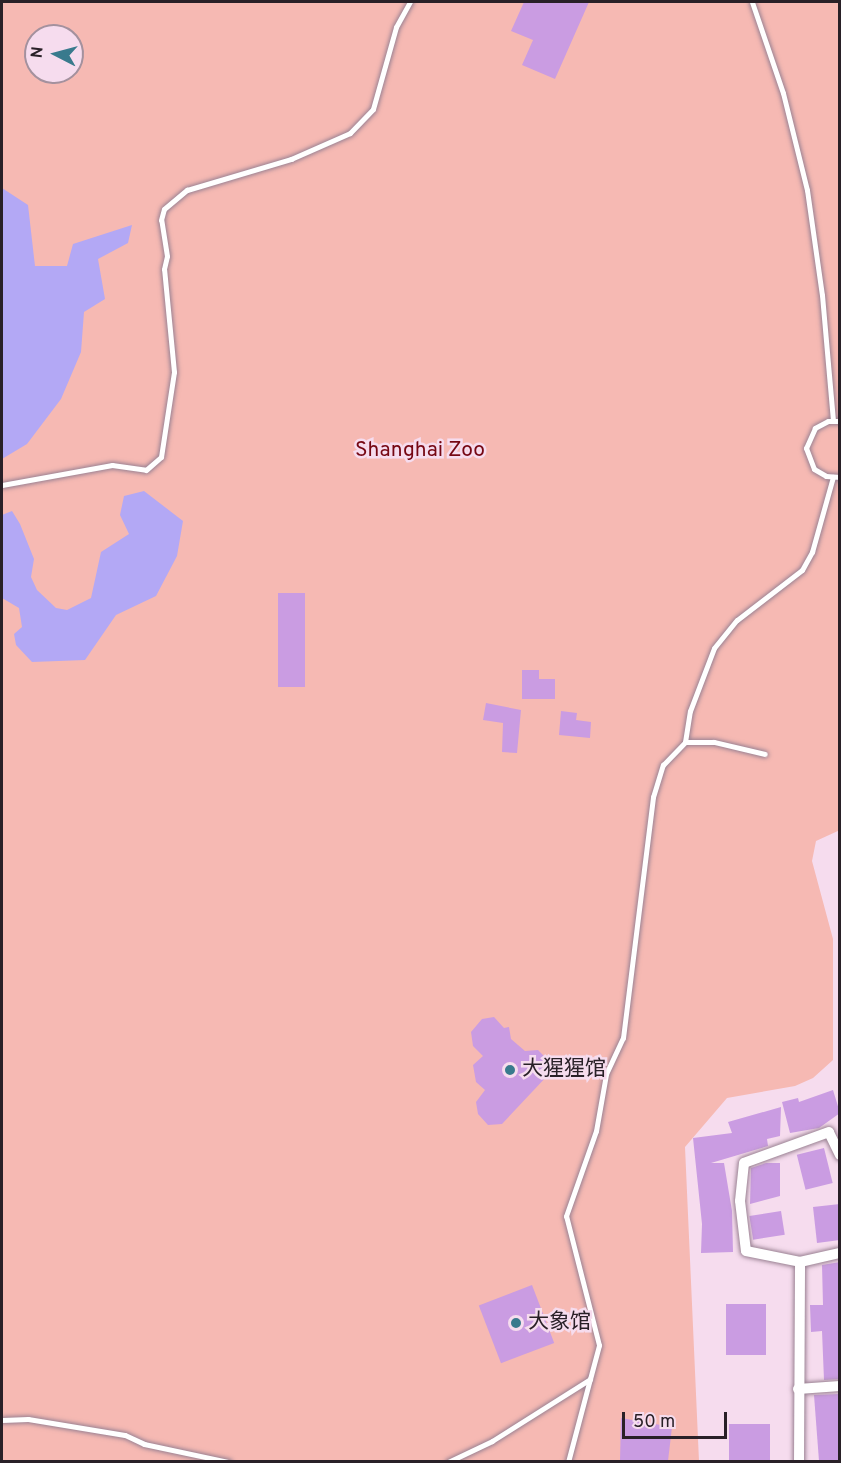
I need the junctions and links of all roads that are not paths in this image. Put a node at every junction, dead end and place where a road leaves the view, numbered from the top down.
1 (410, 2) edge
2 (752, 2) edge
3 (836, 421) edge
4 (836, 477) edge
5 (2, 485) edge
6 (686, 742) junction
7 (765, 754) dead end
8 (840, 1155) edge
9 (840, 1253) edge
10 (800, 1262) junction
11 (590, 1379) junction
12 (840, 1386) edge
13 (798, 1389) junction
14 (2, 1420) edge
15 (229, 1461) edge
16 (448, 1461) edge
17 (568, 1461) edge
18 (799, 1461) edge

1 - 5 lane
2 - 3 lane
3 - 4 lane
4 - 6 lane
6 - 7 lane
6 - 11 lane
8 - 10 street
9 - 10 street
10 - 13 street
11 - 16 lane
11 - 17 lane
12 - 13 street
13 - 18 street
14 - 15 lane

